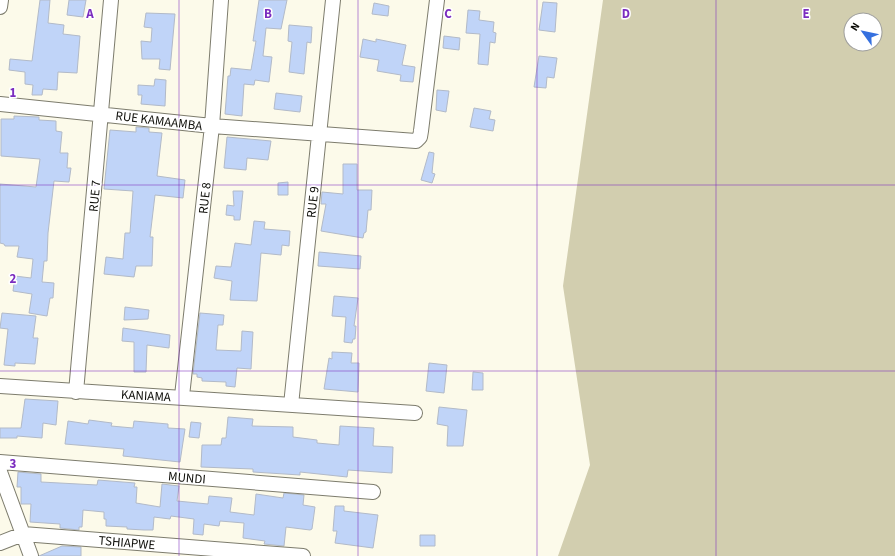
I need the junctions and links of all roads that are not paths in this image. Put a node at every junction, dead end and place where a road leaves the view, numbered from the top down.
1 (1, 0) edge
2 (111, 0) edge
3 (221, 0) edge
4 (333, 0) edge
5 (437, 0) edge
6 (0, 7) edge
7 (0, 104) edge
8 (101, 114) junction
9 (212, 126) junction
10 (319, 134) junction
11 (0, 386) edge
12 (76, 392) junction
13 (182, 396) junction
14 (291, 405) junction
15 (415, 413) dead end
16 (0, 462) edge
17 (0, 472) edge
18 (373, 492) dead end
19 (23, 534) junction
20 (0, 543) edge
21 (32, 556) edge
22 (303, 556) edge

1 - 6 street
2 - 8 street, RUE 7
3 - 9 street, RUE 8
4 - 10 street, RUE 9
5 - 10 street, RUE KAMAAMBA
7 - 8 street, RUE KAMAAMBA
8 - 9 street, RUE KAMAAMBA
8 - 12 street, RUE 7
9 - 10 street, RUE KAMAAMBA
9 - 13 street, RUE 8
10 - 14 street, RUE 9
11 - 12 street, KANIAMA
12 - 13 street, KANIAMA
13 - 14 street, KANIAMA
14 - 15 street, KANIAMA
16 - 18 street, MUNDI
17 - 19 street
19 - 20 street
19 - 21 street
19 - 22 street, TSHIAPWE

